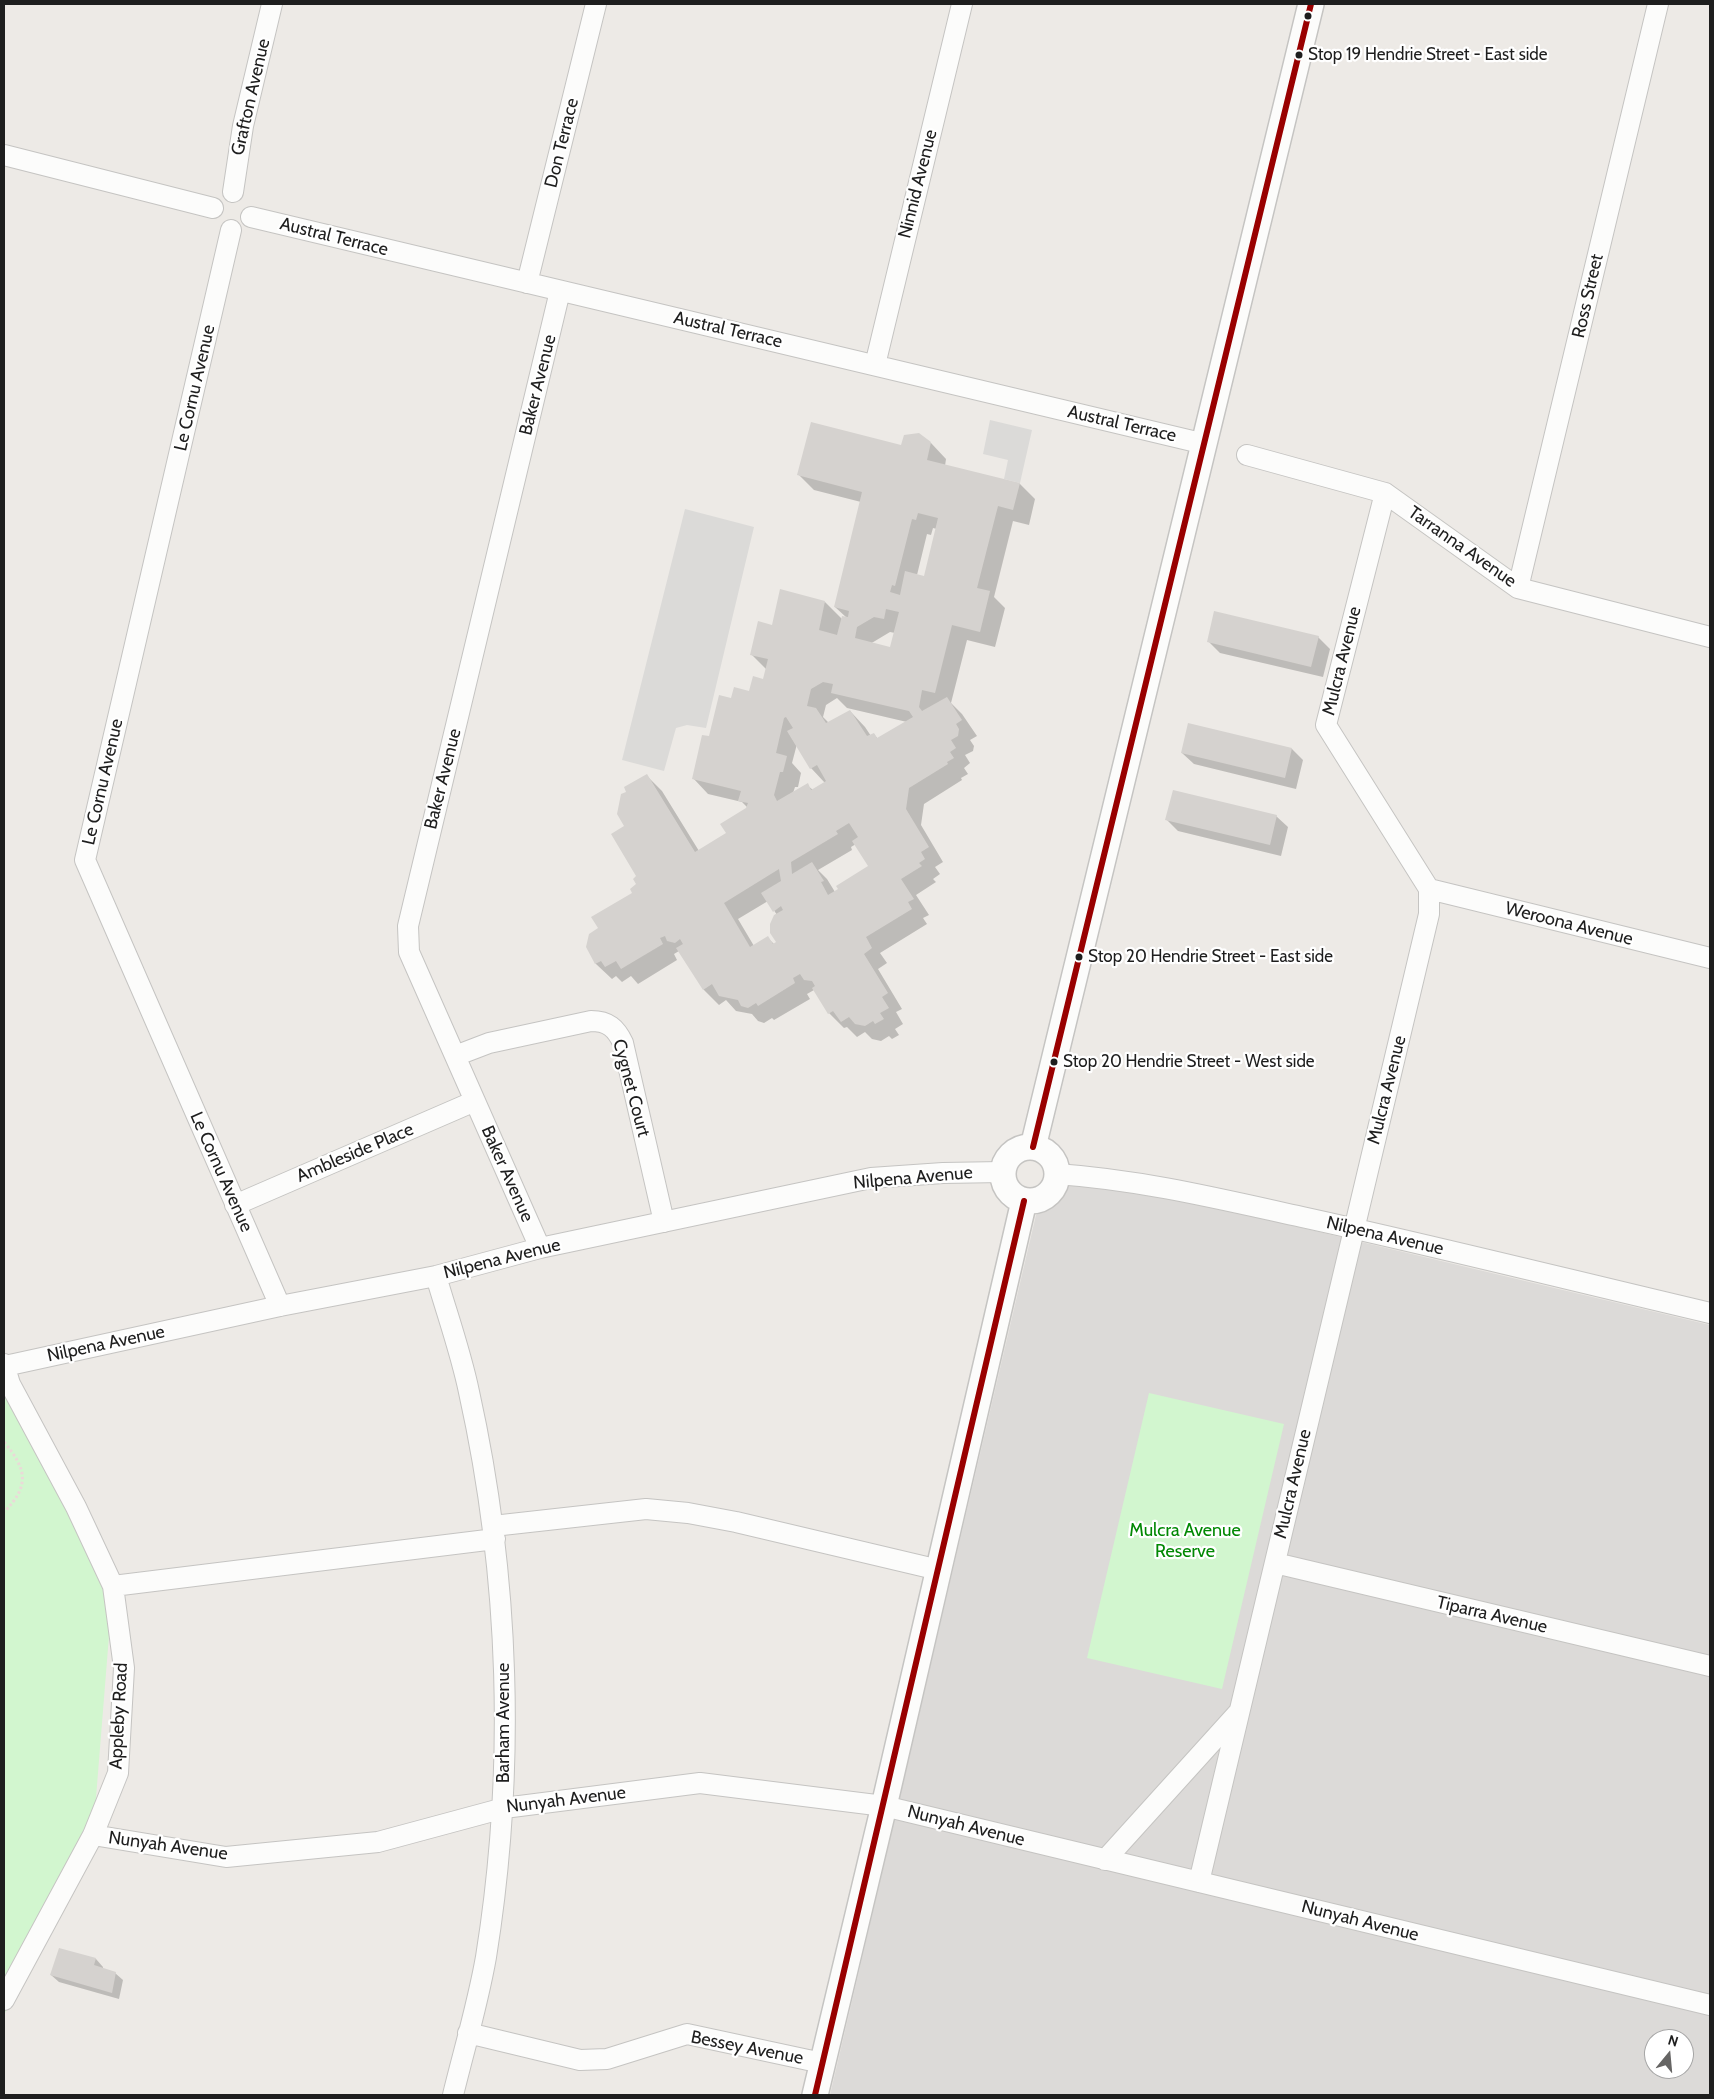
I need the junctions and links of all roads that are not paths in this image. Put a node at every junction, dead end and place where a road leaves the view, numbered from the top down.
1 (272, 4) edge
2 (596, 4) edge
3 (962, 4) edge
4 (1311, 4) edge
5 (1658, 4) edge
6 (4, 155) edge
7 (232, 192) junction
8 (213, 208) junction
9 (251, 217) junction
10 (231, 230) junction
11 (527, 283) junction
12 (560, 292) junction
13 (875, 365) junction
14 (1205, 444) junction
15 (1247, 455) dead end
16 (1385, 493) junction
17 (1518, 588) junction
18 (1710, 637) edge
19 (1429, 890) junction
20 (1710, 958) edge
21 (455, 1056) junction
22 (475, 1101) junction
23 (1033, 1147) junction
24 (1002, 1172) junction
25 (1057, 1174) junction
26 (1024, 1202) junction
27 (235, 1205) junction
28 (664, 1222) junction
29 (1353, 1228) junction
30 (540, 1248) junction
31 (436, 1276) junction
32 (280, 1306) junction
33 (1710, 1313) edge
34 (4, 1365) edge
35 (494, 1532) junction
36 (1274, 1563) junction
37 (939, 1570) junction
38 (114, 1586) junction
39 (1710, 1666) edge
40 (1239, 1711) junction
41 (884, 1806) junction
42 (504, 1808) junction
43 (93, 1835) junction
44 (1105, 1860) junction
45 (1198, 1882) junction
46 (4, 2000) edge
47 (1710, 2005) edge
48 (468, 2033) junction
49 (822, 2063) junction
50 (453, 2095) edge
51 (815, 2095) edge

1 - 7 street, Grafton Avenue
2 - 11 street, Don Terrace
3 - 13 street, Ninnid Avenue
4 - 14 street
5 - 17 street, Ross Street
6 - 8 street
7 - 8 street
7 - 9 street
8 - 10 street
9 - 10 street
9 - 11 street, Austral Terrace
10 - 27 street, Le Cornu Avenue
11 - 12 street, Austral Terrace
12 - 13 street, Austral Terrace
12 - 21 street, Baker Avenue
13 - 14 street, Austral Terrace
14 - 23 street
15 - 16 street, Tarranna Avenue
16 - 17 street, Tarranna Avenue
16 - 19 street, Mulcra Avenue
17 - 18 street, Tarranna Avenue
19 - 20 street, Weroona Avenue
19 - 29 street, Mulcra Avenue
21 - 22 street, Baker Avenue
21 - 28 street, Cygnet Court
22 - 27 street, Ambleside Place
22 - 30 street, Baker Avenue
23 - 24 street
23 - 25 street
24 - 26 street
24 - 28 street, Nilpena Avenue
25 - 26 street
25 - 29 street, Nilpena Avenue
26 - 37 street
27 - 32 street, Le Cornu Avenue
28 - 30 street, Nilpena Avenue
29 - 33 street, Nilpena Avenue
29 - 36 street, Mulcra Avenue
30 - 31 street, Nilpena Avenue
31 - 32 street, Nilpena Avenue
31 - 35 street, Barham Avenue
32 - 34 street, Nilpena Avenue
34 - 38 street, Appleby Road
35 - 37 street
35 - 38 street
35 - 42 street, Barham Avenue
36 - 39 street, Tiparra Avenue
36 - 40 street, Mulcra Avenue
37 - 41 street
38 - 43 street, Appleby Road
40 - 44 street, Mulcra Avenue
40 - 45 street, Mulcra Avenue
41 - 42 street, Nunyah Avenue
41 - 44 street, Nunyah Avenue
41 - 49 street
42 - 43 street, Nunyah Avenue
42 - 48 street, Barham Avenue
43 - 46 street, Appleby Road
44 - 45 street, Nunyah Avenue
45 - 47 street, Nunyah Avenue
48 - 49 street, Bessey Avenue
48 - 50 street, Barham Avenue
49 - 51 street

